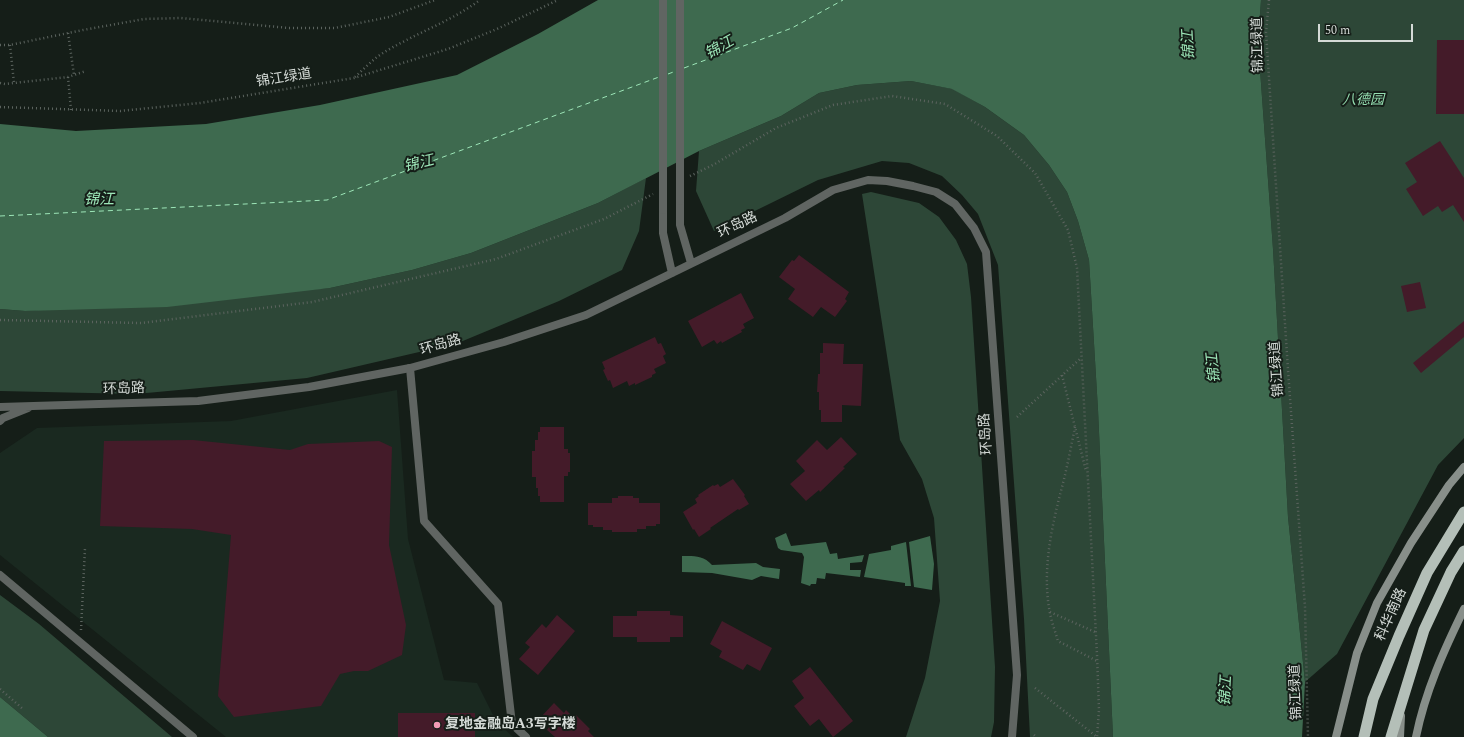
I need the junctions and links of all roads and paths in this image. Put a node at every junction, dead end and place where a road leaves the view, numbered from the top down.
1 (435, 0) edge
2 (480, 0) edge
3 (558, 0) edge
4 (663, 0) edge
5 (680, 0) edge
6 (1269, 0) edge
7 (68, 33) junction
8 (0, 45) edge
9 (10, 45) junction
10 (86, 71) dead end
11 (74, 75) junction
12 (68, 77) junction
13 (354, 78) junction
14 (0, 83) edge
15 (14, 83) junction
16 (0, 107) edge
17 (71, 110) junction
18 (686, 178) dead end
19 (658, 192) dead end
20 (691, 264) junction
21 (672, 273) junction
22 (0, 320) edge
23 (1081, 358) junction
24 (410, 368) junction
25 (1062, 375) junction
26 (32, 406) junction
27 (0, 407) edge
28 (1016, 417) dead end
29 (0, 420) edge
30 (1075, 427) junction
31 (1464, 467) edge
32 (1087, 477) junction
33 (1464, 512) edge
34 (85, 548) dead end
35 (1464, 551) edge
36 (0, 575) edge
37 (1464, 609) edge
38 (1050, 612) junction
39 (1095, 632) junction
40 (80, 642) junction
41 (1097, 661) junction
42 (1035, 688) dead end
43 (0, 689) edge
44 (1373, 699) junction
45 (1401, 704) junction
46 (24, 709) dead end
47 (193, 737) edge
48 (526, 737) edge
49 (1012, 737) edge
50 (1097, 737) edge
51 (1308, 737) edge
52 (1336, 737) edge
53 (1360, 737) edge
54 (1364, 737) edge
55 (1391, 737) edge
56 (1400, 737) edge
57 (1416, 737) edge

1 - 7 path
2 - 13 path
3 - 13 path, 锦江绿道
4 - 21 street, bridge
5 - 20 street, bridge
6 - 51 path, 锦江绿道
7 - 9 path
7 - 11 path
8 - 9 path
9 - 15 path
10 - 11 path
11 - 12 path
12 - 15 path
12 - 17 path
13 - 17 path, 锦江绿道
14 - 15 path
16 - 17 path, 锦江绿道
18 - 23 path
19 - 22 path
20 - 21 street, 环岛路
20 - 49 street, 环岛路
21 - 24 street, 环岛路
23 - 25 path
23 - 32 path
24 - 26 street, 环岛路
24 - 48 street
25 - 28 path
25 - 30 path
26 - 27 street, 环岛路
26 - 29 street
30 - 32 path
30 - 38 path
31 - 52 main road
32 - 39 path
33 - 44 highway, 科华南路
34 - 40 path
35 - 45 highway
36 - 40 street
37 - 57 main road
38 - 39 path
38 - 41 path
39 - 41 path
40 - 47 street
41 - 50 path
42 - 50 path
43 - 46 path
44 - 53 main road
44 - 54 highway, 科华南路
45 - 55 highway
45 - 56 main road

